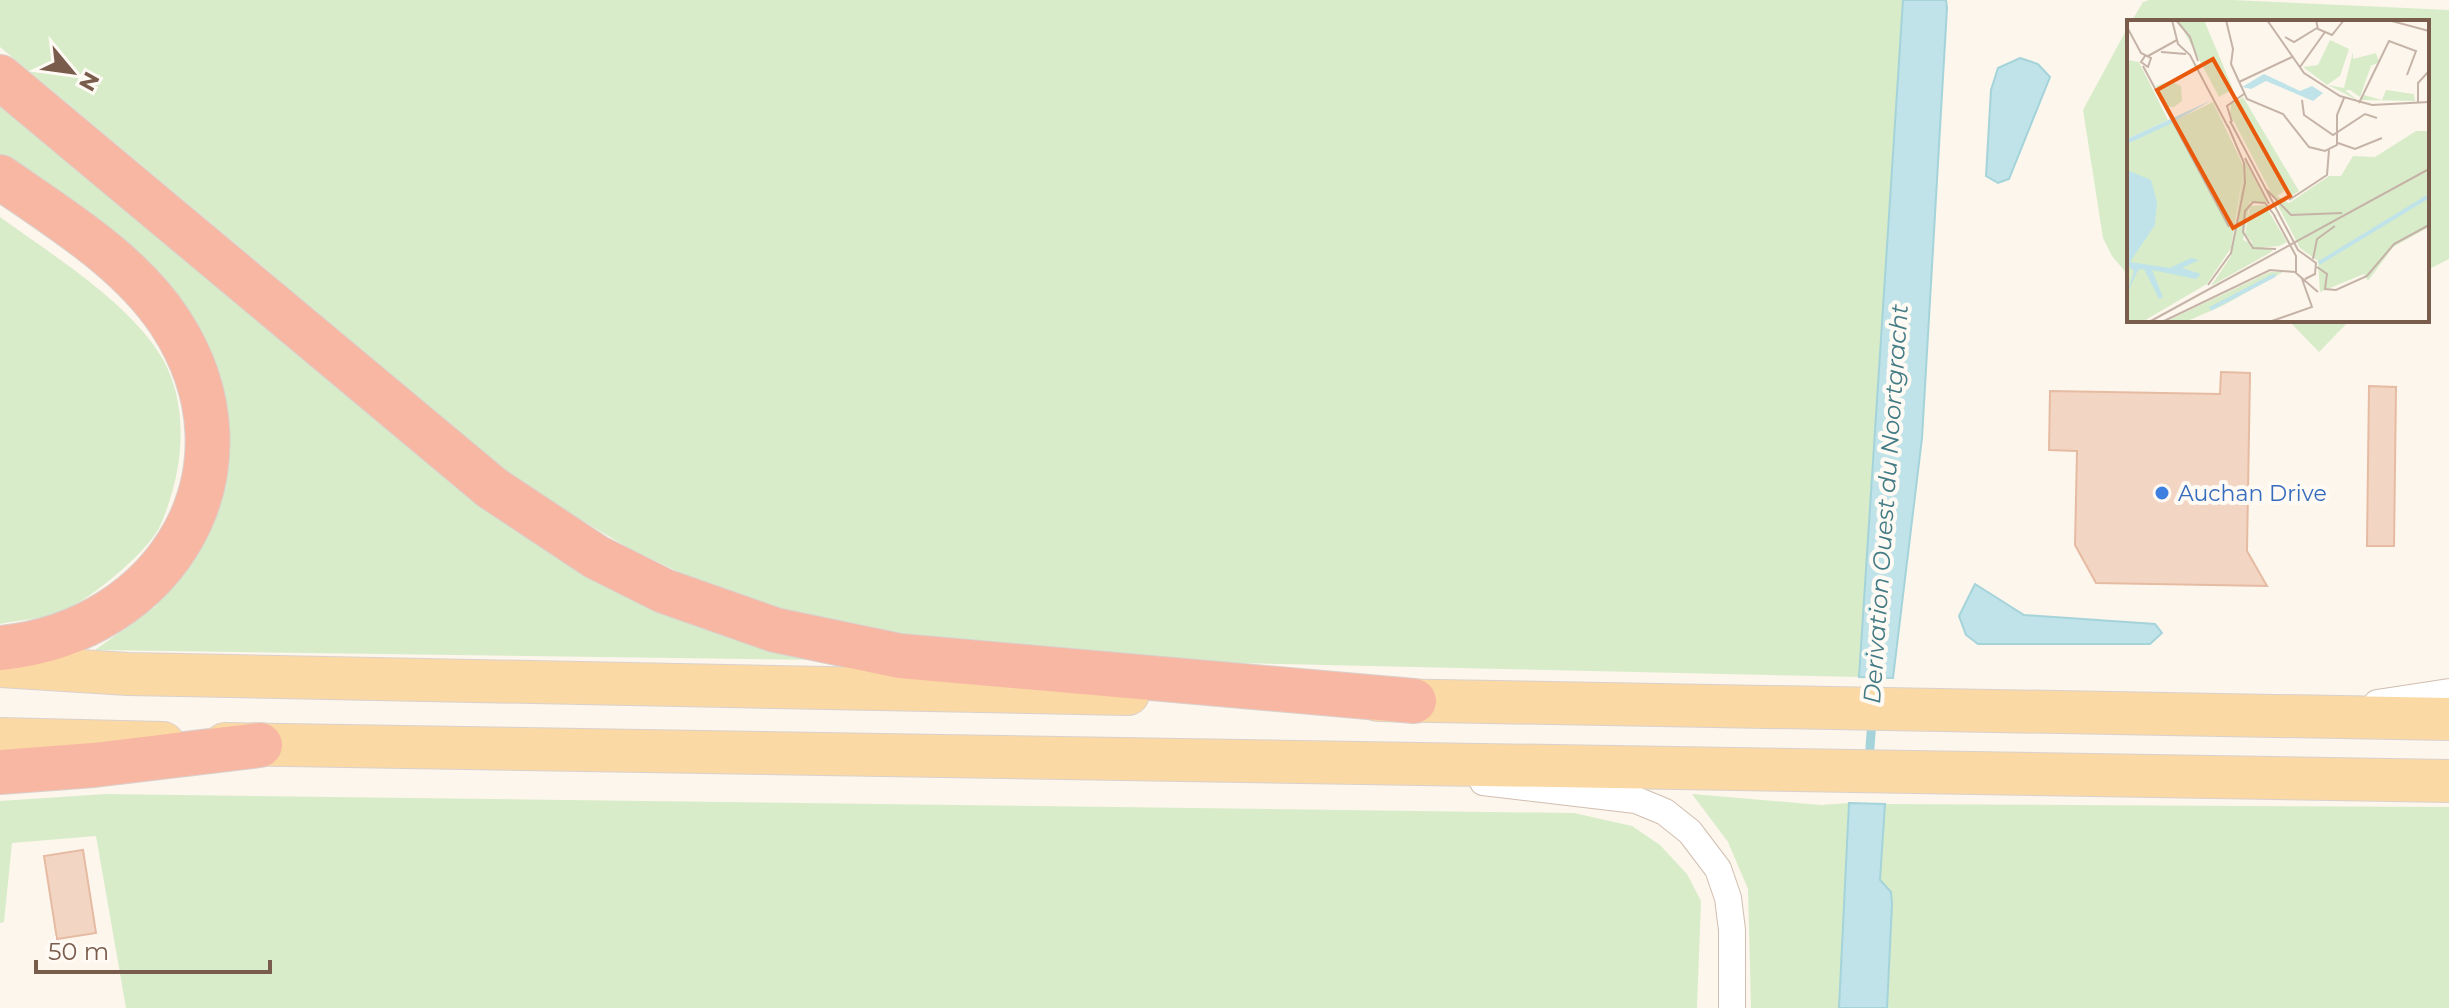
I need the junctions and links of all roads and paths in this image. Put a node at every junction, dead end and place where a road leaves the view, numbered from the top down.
1 (0, 77) edge
2 (0, 177) edge
3 (0, 648) edge
4 (0, 666) edge
5 (2449, 692) edge
6 (1414, 701) junction
7 (2284, 717) junction
8 (2449, 719) edge
9 (0, 739) edge
10 (260, 745) junction
11 (1345, 763) junction
12 (0, 772) edge
13 (2449, 781) edge
14 (1732, 1008) edge

1 - 6 highway
2 - 3 highway
4 - 6 main road
5 - 7 street
6 - 7 main road
7 - 8 main road
9 - 10 main road
10 - 11 main road
10 - 12 highway
11 - 13 main road
11 - 14 street

